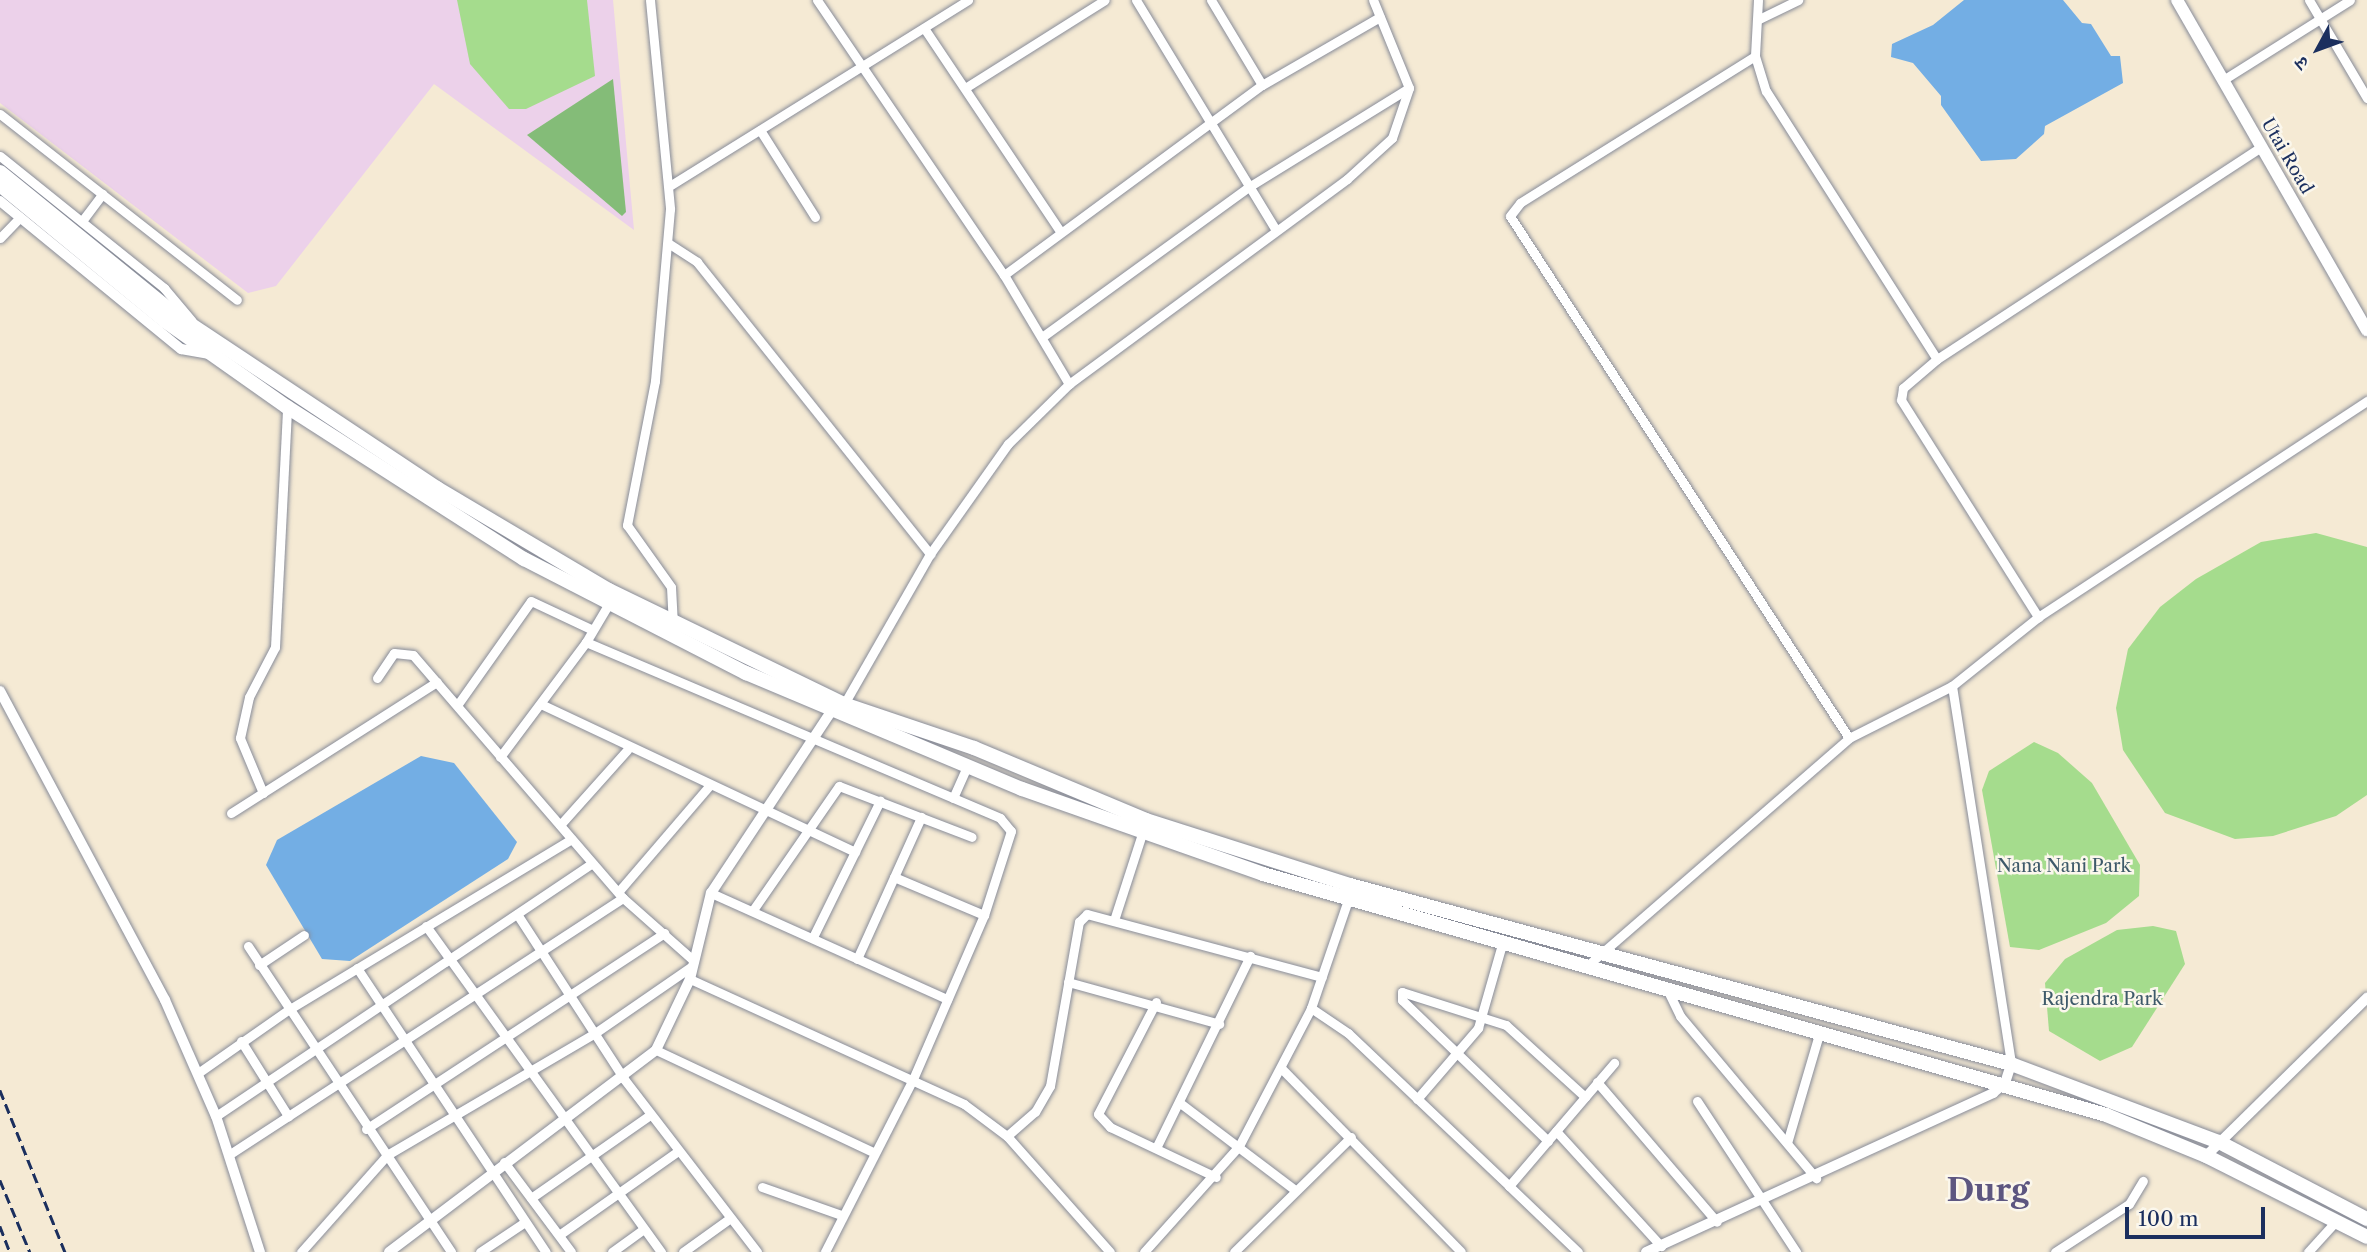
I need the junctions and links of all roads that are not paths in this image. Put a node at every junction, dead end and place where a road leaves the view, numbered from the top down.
1 (650, 0) edge
2 (817, 0) edge
3 (968, 0) edge
4 (1105, 0) edge
5 (1136, 0) edge
6 (1212, 0) edge
7 (1373, 0) edge
8 (1758, 0) edge
9 (1798, 0) edge
10 (2177, 0) edge
11 (2309, 0) edge
12 (2350, 0) edge
13 (1380, 17) junction
14 (2320, 19) junction
15 (1757, 20) junction
16 (924, 28) junction
17 (1755, 56) junction
18 (865, 65) junction
19 (2223, 80) junction
20 (1262, 85) junction
21 (965, 88) junction
22 (1409, 88) junction
23 (2367, 98) edge
24 (0, 114) edge
25 (1207, 124) junction
26 (761, 130) junction
27 (2261, 147) junction
28 (0, 156) edge
29 (0, 172) edge
30 (0, 185) edge
31 (671, 185) junction
32 (1247, 188) junction
33 (102, 194) junction
34 (0, 201) edge
35 (20, 217) junction
36 (815, 217) dead end
37 (82, 221) junction
38 (1276, 230) junction
39 (1060, 231) junction
40 (0, 238) edge
41 (668, 243) junction
42 (1004, 275) junction
43 (237, 300) dead end
44 (168, 317) junction
45 (193, 323) junction
46 (2367, 330) edge
47 (1042, 337) junction
48 (210, 354) junction
49 (1937, 359) junction
50 (1069, 384) junction
51 (2367, 401) edge
52 (287, 407) junction
53 (930, 554) junction
54 (608, 605) junction
55 (2038, 617) junction
56 (673, 622) junction
57 (593, 630) junction
58 (586, 642) junction
59 (377, 678) dead end
60 (436, 682) junction
61 (1952, 686) junction
62 (0, 691) edge
63 (458, 704) junction
64 (844, 704) junction
65 (543, 705) junction
66 (828, 709) junction
67 (811, 737) junction
68 (1849, 738) junction
69 (627, 750) junction
70 (500, 757) junction
71 (967, 766) junction
72 (708, 787) junction
73 (263, 793) junction
74 (954, 794) junction
75 (880, 801) junction
76 (232, 813) dead end
77 (766, 813) junction
78 (921, 817) junction
79 (560, 825) junction
80 (806, 831) junction
81 (1142, 834) junction
82 (972, 837) dead end
83 (571, 839) junction
84 (855, 852) junction
85 (592, 863) junction
86 (894, 877) junction
87 (711, 893) junction
88 (621, 894) junction
89 (1349, 897) junction
90 (753, 910) junction
91 (517, 914) junction
92 (984, 915) junction
93 (1115, 917) junction
94 (426, 926) junction
95 (664, 933) junction
96 (304, 935) dead end
97 (813, 937) junction
98 (1503, 941) junction
99 (248, 946) dead end
100 (1604, 950) junction
101 (541, 951) junction
102 (1250, 956) junction
103 (857, 959) junction
104 (449, 960) junction
105 (692, 963) junction
106 (259, 965) junction
107 (1587, 967) junction
108 (357, 968) junction
109 (1322, 977) junction
110 (690, 979) junction
111 (1068, 982) junction
112 (1666, 986) junction
113 (472, 996) junction
114 (570, 996) junction
115 (2367, 998) edge
116 (947, 999) junction
117 (1156, 1002) junction
118 (381, 1005) junction
119 (1311, 1008) junction
120 (288, 1010) junction
121 (1482, 1015) junction
122 (1219, 1024) junction
123 (1821, 1030) junction
124 (595, 1033) junction
125 (503, 1038) junction
126 (404, 1040) junction
127 (241, 1041) junction
128 (656, 1050) junction
129 (314, 1051) junction
130 (1459, 1055) junction
131 (1614, 1063) dead end
132 (2011, 1064) junction
133 (1281, 1068) junction
134 (529, 1071) junction
135 (198, 1073) junction
136 (624, 1079) junction
137 (913, 1079) junction
138 (267, 1082) junction
139 (1597, 1082) junction
140 (2005, 1083) junction
141 (335, 1085) junction
142 (432, 1085) junction
143 (1585, 1097) junction
144 (1417, 1099) junction
145 (1697, 1101) dead end
146 (1180, 1103) junction
147 (453, 1114) junction
148 (650, 1115) junction
149 (216, 1116) junction
150 (288, 1116) junction
151 (564, 1120) junction
152 (366, 1129) junction
153 (1556, 1131) junction
154 (1005, 1134) junction
155 (1351, 1137) junction
156 (1548, 1141) junction
157 (2219, 1142) junction
158 (1787, 1143) junction
159 (1239, 1146) junction
160 (1156, 1147) junction
161 (678, 1150) junction
162 (873, 1152) junction
163 (230, 1153) junction
164 (387, 1155) junction
165 (590, 1156) junction
166 (2206, 1156) junction
167 (504, 1162) junction
168 (488, 1172) junction
169 (1216, 1177) junction
170 (1816, 1178) junction
171 (2143, 1181) dead end
172 (1509, 1186) junction
173 (762, 1187) dead end
174 (1295, 1191) junction
175 (618, 1193) junction
176 (531, 1198) junction
177 (1767, 1202) junction
178 (841, 1216) junction
179 (428, 1217) junction
180 (729, 1219) junction
181 (2367, 1219) edge
182 (2337, 1220) junction
183 (525, 1222) junction
184 (1717, 1222) junction
185 (644, 1228) junction
186 (2366, 1234) edge
187 (559, 1235) junction
188 (1101, 1243) junction
189 (1661, 1245) junction
190 (751, 1250) edge
191 (260, 1252) edge
192 (301, 1252) edge
193 (389, 1252) edge
194 (451, 1252) edge
195 (480, 1252) edge
196 (546, 1252) edge
197 (571, 1252) edge
198 (612, 1252) edge
199 (661, 1252) edge
200 (683, 1252) edge
201 (825, 1252) edge
202 (1092, 1252) edge
203 (1110, 1252) edge
204 (1144, 1252) edge
205 (1234, 1252) edge
206 (1461, 1252) edge
207 (1578, 1252) edge
208 (1646, 1252) edge
209 (1796, 1252) edge
210 (2055, 1252) edge
211 (2308, 1252) edge

1 - 31 street
2 - 18 street
3 - 16 street
4 - 21 street
5 - 25 street
6 - 20 street
7 - 13 street
8 - 15 street
9 - 15 street
10 - 19 main road, Utai Road
11 - 14 street
12 - 14 street
13 - 20 street
13 - 22 street
14 - 19 street
14 - 23 street
15 - 17 street
16 - 18 street
16 - 21 street
17 - 49 street
17 - 68 street
18 - 26 street
18 - 42 street
19 - 27 main road, Utai Road
20 - 25 street
21 - 39 street
22 - 32 street
22 - 38 street
24 - 33 street
25 - 32 street
25 - 39 street
26 - 31 street
26 - 36 street
27 - 46 main road, Utai Road
27 - 49 street
28 - 37 street
29 - 44 main road
30 - 44 main road
31 - 41 street
32 - 38 street
32 - 47 street
33 - 37 street
33 - 43 street
34 - 35 street
35 - 40 street
35 - 48 street
37 - 45 street
38 - 50 street
39 - 42 street
41 - 53 street
41 - 56 street
42 - 47 street
44 - 45 main road
44 - 48 main road
45 - 56 main road
47 - 50 street
48 - 52 main road
49 - 55 street
50 - 53 street
51 - 55 street
52 - 54 main road
52 - 73 street
53 - 64 street
54 - 57 street
54 - 66 main road
55 - 61 street
56 - 64 main road
57 - 58 street
57 - 63 street
58 - 65 street
58 - 67 street
59 - 60 street
60 - 63 street
60 - 73 street
61 - 68 street
61 - 132 street
62 - 135 street
63 - 70 street
64 - 66 street
64 - 100 main road
65 - 69 street
65 - 70 street
66 - 67 street
66 - 71 main road
67 - 74 street
67 - 77 street
68 - 100 street
69 - 72 street
69 - 79 street
70 - 79 street
71 - 74 street
71 - 81 main road
72 - 77 street
72 - 88 street
73 - 76 street
74 - 92 street
75 - 78 street
75 - 80 street
75 - 84 street
77 - 80 street
77 - 87 street
78 - 82 street
78 - 86 street
79 - 83 street
80 - 84 street
80 - 90 street
81 - 89 main road
81 - 93 street
83 - 85 street
83 - 94 street
84 - 97 street
85 - 88 street
85 - 91 street
86 - 92 street
86 - 103 street
87 - 90 street
87 - 105 street
88 - 95 street
88 - 101 street
89 - 98 main road
89 - 109 street
90 - 97 street
91 - 101 street
91 - 104 street
92 - 116 street
93 - 102 street
93 - 111 street
94 - 104 street
94 - 108 street
95 - 105 street
95 - 114 street
96 - 106 street
97 - 103 street
98 - 107 main road
98 - 121 street
99 - 106 street
100 - 107 street
100 - 132 main road
101 - 113 street
101 - 114 street
102 - 109 street
102 - 122 street
103 - 116 street
104 - 113 street
104 - 118 street
105 - 110 street
105 - 124 street
106 - 120 street
107 - 112 main road
108 - 118 street
108 - 120 street
109 - 119 street
110 - 128 street
110 - 137 street
111 - 117 street
111 - 154 street
112 - 123 main road
112 - 158 street
113 - 125 street
113 - 126 street
114 - 124 street
114 - 125 street
115 - 157 street
116 - 137 street
117 - 122 street
117 - 160 street
118 - 126 street
118 - 129 street
119 - 133 street
119 - 144 street
120 - 127 street
120 - 129 street
121 - 130 street
121 - 130 street
121 - 143 street
122 - 146 street
123 - 140 main road
123 - 158 street
124 - 134 street
124 - 136 street
125 - 134 street
125 - 142 street
126 - 141 street
126 - 142 street
127 - 135 street
127 - 138 street
128 - 136 street
128 - 162 street
129 - 138 street
129 - 141 street
130 - 144 street
130 - 156 street
131 - 139 street
132 - 140 street
132 - 157 main road
133 - 155 street
133 - 159 street
134 - 147 street
134 - 151 street
135 - 149 street
136 - 148 street
136 - 151 street
137 - 154 street
137 - 162 street
138 - 149 street
138 - 150 street
139 - 143 street
139 - 184 street
140 - 166 main road
140 - 170 street
141 - 150 street
141 - 152 street
142 - 147 street
142 - 152 street
143 - 153 street
144 - 172 street
145 - 177 street
146 - 159 street
146 - 160 street
147 - 164 street
147 - 168 street
148 - 161 street
148 - 165 street
149 - 163 street
150 - 163 street
151 - 165 street
151 - 167 street
152 - 164 street
153 - 156 street
153 - 189 street
154 - 188 street
155 - 174 street
155 - 206 street
156 - 172 street
157 - 166 street
157 - 181 main road
158 - 170 street
159 - 169 street
159 - 174 street
160 - 169 street
161 - 175 street
161 - 180 street
162 - 178 street
163 - 191 street
164 - 179 street
164 - 192 street
165 - 175 street
165 - 176 street
166 - 182 main road
167 - 168 street
167 - 176 street
168 - 179 street
168 - 183 street
169 - 204 street
170 - 177 street
171 - 210 street
172 - 207 street
173 - 178 street
174 - 205 street
175 - 185 street
175 - 187 street
176 - 187 street
177 - 184 street
177 - 209 street
178 - 201 street
179 - 193 street
179 - 194 street
180 - 190 street
180 - 200 street
182 - 186 main road
182 - 211 street
183 - 195 street
183 - 196 street
184 - 189 street
185 - 198 street
185 - 199 street
187 - 197 street
188 - 202 street
188 - 203 street
189 - 208 street

